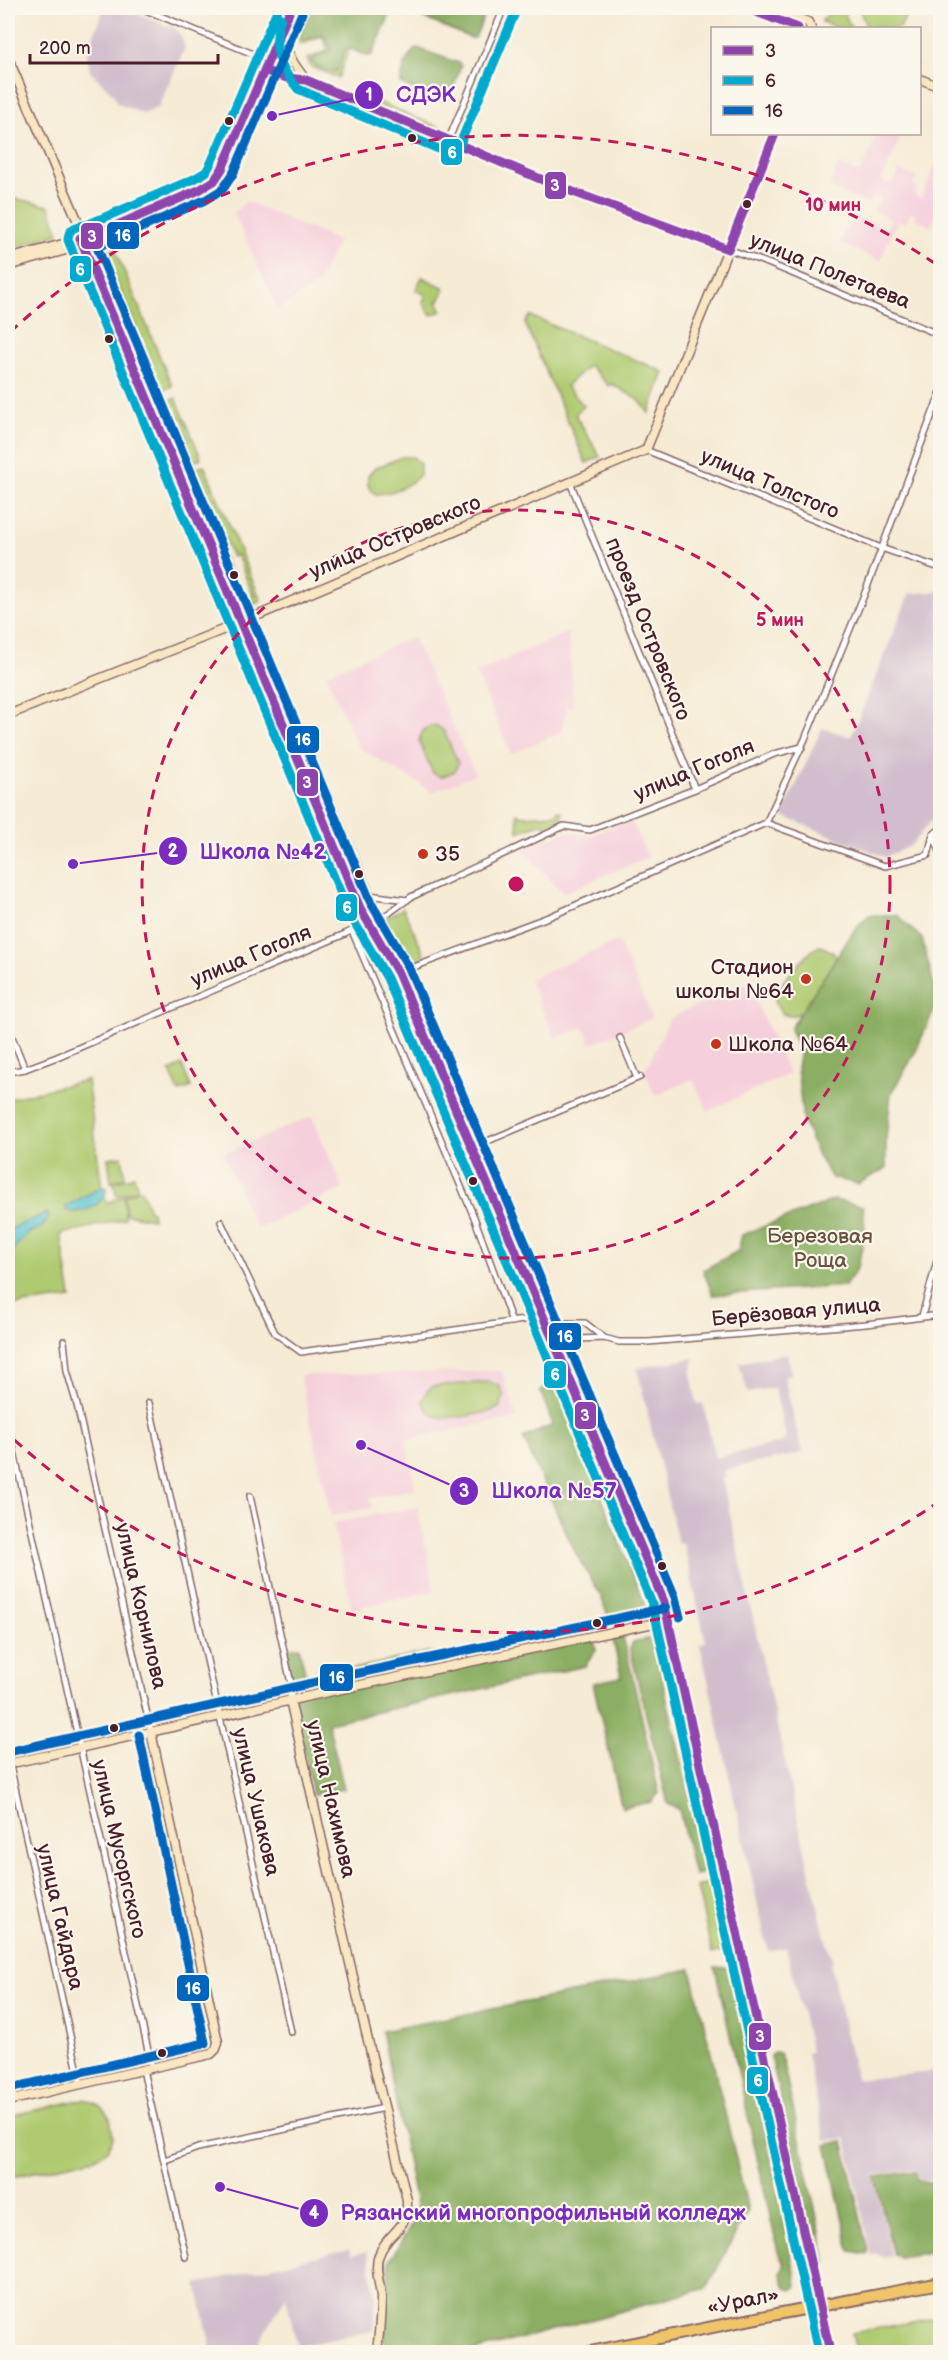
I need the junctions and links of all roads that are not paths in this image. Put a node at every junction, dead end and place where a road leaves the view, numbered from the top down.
1 (10, 8) edge
2 (141, 8) edge
3 (291, 8) edge
4 (298, 8) edge
5 (504, 8) edge
6 (746, 8) edge
7 (773, 8) edge
8 (8, 15) edge
9 (795, 27) edge
10 (811, 27) edge
11 (286, 36) junction
12 (8, 58) edge
13 (268, 60) junction
14 (269, 72) junction
15 (921, 79) edge
16 (306, 80) junction
17 (257, 83) junction
18 (940, 87) edge
19 (775, 135) edge
20 (448, 141) junction
21 (81, 238) junction
22 (93, 239) junction
23 (728, 249) junction
24 (8, 259) edge
25 (8, 266) edge
26 (940, 335) edge
27 (940, 394) edge
28 (646, 450) junction
29 (570, 482) junction
30 (881, 548) junction
31 (940, 568) edge
32 (253, 618) junction
33 (240, 623) junction
34 (8, 715) edge
35 (802, 747) junction
36 (695, 789) junction
37 (766, 823) junction
38 (940, 829) edge
39 (933, 835) junction
40 (940, 851) edge
41 (369, 895) junction
42 (407, 900) junction
43 (379, 918) junction
44 (369, 923) junction
45 (352, 931) junction
46 (398, 973) junction
47 (8, 1027) edge
48 (620, 1038) dead end
49 (25, 1069) junction
50 (8, 1072) edge
51 (471, 1148) junction
52 (220, 1222) dead end
53 (940, 1250) edge
54 (940, 1315) edge
55 (922, 1316) junction
56 (544, 1319) junction
57 (512, 1322) junction
58 (604, 1338) junction
59 (552, 1340) junction
60 (64, 1341) dead end
61 (150, 1403) dead end
62 (8, 1425) edge
63 (250, 1496) dead end
64 (668, 1620) junction
65 (290, 1700) junction
66 (220, 1716) junction
67 (151, 1732) junction
68 (79, 1749) junction
69 (8, 1761) edge
70 (291, 2032) dead end
71 (8, 2069) edge
72 (148, 2069) junction
73 (81, 2085) junction
74 (11, 2100) edge
75 (384, 2108) junction
76 (165, 2160) junction
77 (186, 2257) dead end
78 (940, 2283) edge
79 (377, 2352) edge
80 (590, 2352) edge
81 (830, 2352) edge

1 - 8 street
2 - 13 street
3 - 13 street
4 - 11 street
5 - 20 street
6 - 9 street
7 - 10 street
11 - 14 street
11 - 16 street
12 - 21 street
13 - 14 street
13 - 17 street
14 - 16 street, улица Полетаева
14 - 17 street
14 - 22 street
15 - 18 street
16 - 20 street, улица Полетаева
17 - 22 street
19 - 23 street
20 - 23 street, улица Полетаева
21 - 22 street
21 - 22 street
21 - 24 street
21 - 25 street
21 - 33 street
22 - 32 street
23 - 26 street, улица Полетаева
23 - 28 street
27 - 30 street
28 - 29 street, улица Островского
28 - 30 street, улица Толстого
29 - 32 street, улица Островского
29 - 36 street, проезд Островского
30 - 31 street, улица Толстого
30 - 35 street
32 - 33 street, улица Островского
32 - 41 street
33 - 34 street, улица Островского
33 - 44 street
35 - 36 street, улица Гоголя
35 - 37 street
36 - 42 street, улица Гоголя
37 - 39 street
37 - 46 street
38 - 39 street
39 - 40 street
41 - 42 street
41 - 43 street
42 - 43 street, улица Гоголя
43 - 44 street, улица Гоголя
43 - 46 street
44 - 45 street, улица Гоголя
44 - 46 street
45 - 49 street, улица Гоголя
45 - 57 street
46 - 51 street
47 - 49 street
48 - 51 street
49 - 50 street, улица Гоголя
51 - 56 street
52 - 57 street, Берёзовая улица
53 - 55 street
54 - 55 street, Берёзовая улица
55 - 58 street, Берёзовая улица
56 - 57 street, Берёзовая улица
56 - 58 street, Берёзовая улица
56 - 59 street
58 - 59 street, Берёзовая улица
59 - 64 street
60 - 67 street, улица Корнилова
61 - 66 street, улица Ушакова
62 - 68 street, улица Мусоргского
63 - 65 street, улица Нахимова
64 - 65 street
64 - 81 street
65 - 66 street
65 - 75 street, улица Нахимова
66 - 67 street
66 - 70 street, улица Ушакова
67 - 68 street
67 - 72 street, улица Корнилова
68 - 69 street
68 - 72 street, улица Мусоргского
69 - 73 street, улица Гайдара
71 - 74 street
72 - 73 street
72 - 76 street, улица Мусоргского
73 - 74 street
75 - 76 street
75 - 79 street, улица Нахимова
76 - 77 street, улица Мусоргского
78 - 80 highway, «Урал», bridge

